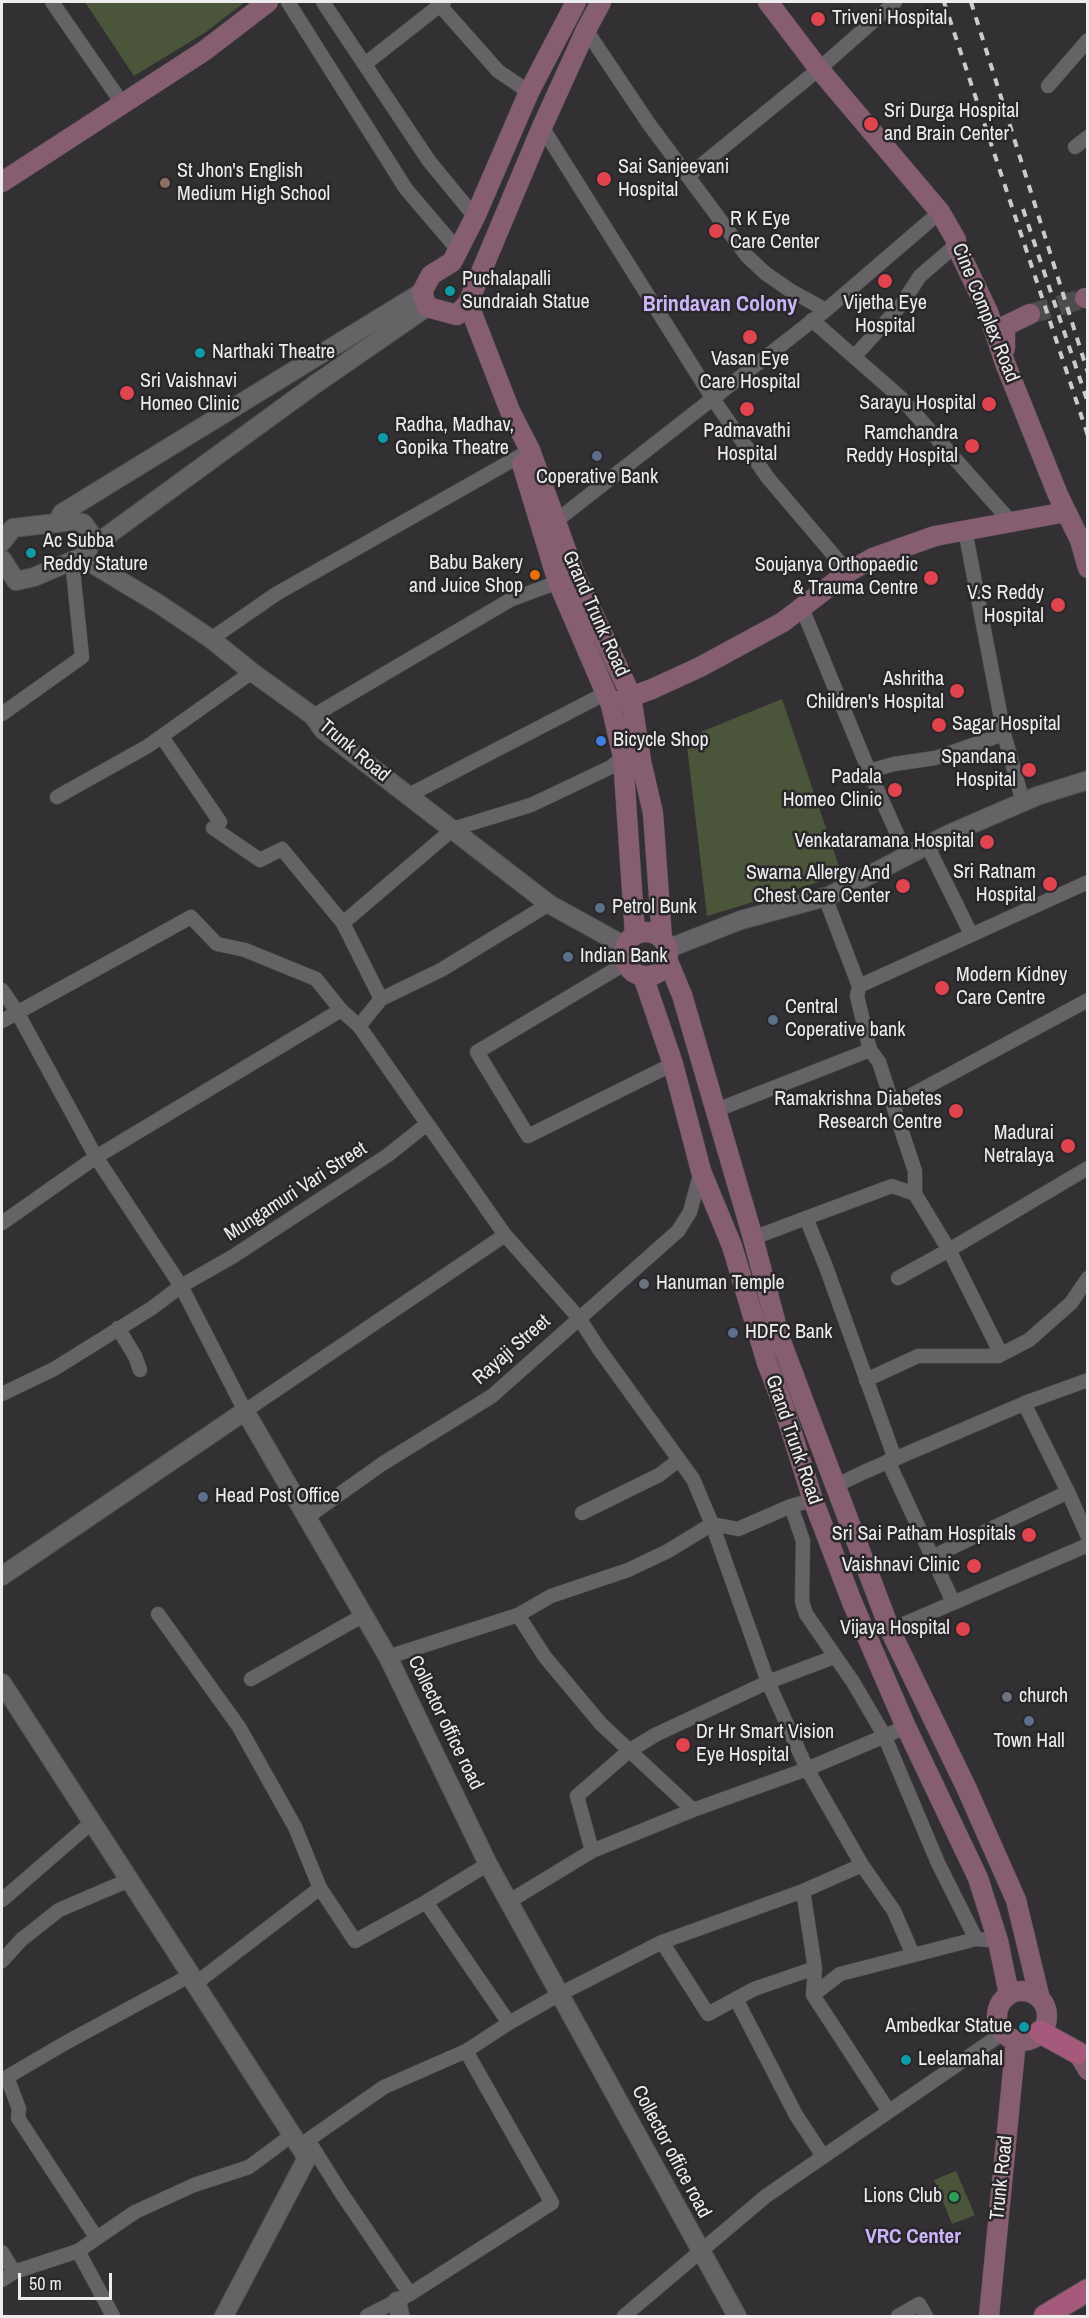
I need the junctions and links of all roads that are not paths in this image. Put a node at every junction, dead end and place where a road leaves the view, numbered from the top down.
1 (52, 2) edge
2 (268, 2) edge
3 (288, 2) edge
4 (323, 2) edge
5 (576, 2) edge
6 (601, 2) edge
7 (768, 2) edge
8 (895, 2) edge
9 (440, 3) edge
10 (586, 30) junction
11 (1088, 40) edge
12 (365, 64) junction
13 (819, 69) junction
14 (1048, 86) dead end
15 (529, 92) junction
16 (122, 103) junction
17 (542, 127) junction
18 (1088, 137) edge
19 (1075, 147) dead end
20 (688, 176) junction
21 (2, 182) edge
22 (940, 212) junction
23 (475, 218) junction
24 (956, 245) junction
25 (455, 256) junction
26 (424, 299) junction
27 (466, 303) junction
28 (826, 310) junction
29 (1030, 314) tunnel mouth
30 (812, 320) junction
31 (854, 357) junction
32 (1005, 363) junction
33 (713, 399) junction
34 (520, 456) junction
35 (1066, 512) junction
36 (556, 521) junction
37 (1011, 522) junction
38 (57, 523) junction
39 (5, 530) edge
40 (965, 530) junction
41 (81, 554) junction
42 (2, 560) edge
43 (1088, 568) edge
44 (848, 572) junction
45 (558, 582) junction
46 (9, 584) edge
47 (802, 608) junction
48 (211, 639) junction
49 (252, 672) junction
50 (631, 696) junction
51 (609, 699) junction
52 (2, 714) edge
53 (313, 716) junction
54 (1004, 734) junction
55 (162, 736) junction
56 (623, 757) junction
57 (869, 771) junction
58 (1088, 780) edge
59 (409, 795) junction
60 (57, 797) dead end
61 (1023, 802) junction
62 (453, 829) junction
63 (927, 845) junction
64 (907, 856) junction
65 (1088, 882) edge
66 (825, 897) junction
67 (549, 904) junction
68 (343, 922) junction
69 (971, 934) junction
70 (629, 948) junction
71 (665, 949) junction
72 (643, 976) junction
73 (859, 986) junction
74 (2, 990) edge
75 (381, 999) junction
76 (1088, 1000) edge
77 (341, 1010) junction
78 (17, 1012) junction
79 (2, 1021) edge
80 (359, 1026) junction
81 (870, 1050) junction
82 (673, 1064) junction
83 (893, 1105) junction
84 (714, 1111) junction
85 (427, 1124) junction
86 (96, 1157) junction
87 (1088, 1167) edge
88 (701, 1171) junction
89 (915, 1194) junction
90 (806, 1218) junction
91 (2, 1223) edge
92 (506, 1235) junction
93 (753, 1238) junction
94 (949, 1250) junction
95 (898, 1278) dead end
96 (1088, 1278) edge
97 (181, 1286) junction
98 (579, 1318) junction
99 (118, 1328) junction
100 (1000, 1352) junction
101 (140, 1370) dead end
102 (866, 1380) junction
103 (1088, 1380) edge
104 (2, 1394) edge
105 (1024, 1403) junction
106 (245, 1411) junction
107 (679, 1460) junction
108 (891, 1460) junction
109 (835, 1486) junction
110 (1068, 1492) junction
111 (813, 1500) junction
112 (791, 1506) junction
113 (582, 1513) dead end
114 (306, 1518) junction
115 (712, 1524) junction
116 (1088, 1537) edge
117 (1088, 1545) edge
118 (932, 1557) junction
119 (2, 1576) edge
120 (953, 1602) junction
121 (158, 1614) dead end
122 (518, 1615) junction
123 (362, 1616) junction
124 (890, 1629) junction
125 (388, 1657) junction
126 (834, 1657) junction
127 (251, 1679) dead end
128 (768, 1682) junction
129 (2, 1683) edge
130 (906, 1727) junction
131 (884, 1736) junction
132 (629, 1751) junction
133 (807, 1769) junction
134 (693, 1810) junction
135 (91, 1823) junction
136 (592, 1851) junction
137 (488, 1864) junction
138 (862, 1865) junction
139 (129, 1880) junction
140 (320, 1888) junction
141 (804, 1891) junction
142 (2, 1900) edge
143 (426, 1902) junction
144 (508, 1902) junction
145 (976, 1939) junction
146 (998, 1941) junction
147 (663, 1942) junction
148 (913, 1955) junction
149 (2, 1961) edge
150 (815, 1968) junction
151 (193, 1980) junction
152 (560, 1994) junction
153 (1009, 1994) junction
154 (813, 1995) junction
155 (736, 1999) junction
156 (1040, 1999) junction
157 (509, 2023) junction
158 (1040, 2032) junction
159 (1010, 2036) junction
160 (466, 2051) junction
161 (1084, 2059) edge
162 (4, 2079) edge
163 (888, 2110) junction
164 (302, 2144) junction
165 (823, 2156) junction
166 (96, 2237) junction
167 (699, 2250) junction
168 (78, 2251) junction
169 (2, 2252) edge
170 (8, 2276) edge
171 (1088, 2290) edge
172 (402, 2304) edge
173 (113, 2316) edge
174 (224, 2316) edge
175 (367, 2316) edge
176 (624, 2316) edge
177 (737, 2316) edge
178 (898, 2316) edge
179 (926, 2316) edge
180 (989, 2316) edge
181 (1044, 2316) edge

1 - 16 street
2 - 16 main road
3 - 25 street
4 - 12 street
5 - 15 main road
6 - 10 main road
7 - 13 main road, Cine Complex Road
8 - 13 street
9 - 12 street
9 - 15 street
10 - 17 main road
10 - 20 street
11 - 14 street
12 - 23 street
13 - 20 street
13 - 22 main road, Cine Complex Road
15 - 23 main road
16 - 21 main road
17 - 27 main road
17 - 33 street
18 - 19 street
20 - 28 street
22 - 24 main road, Cine Complex Road
22 - 28 street
23 - 25 main road
24 - 31 street
24 - 32 main road, Cine Complex Road
25 - 26 main road
25 - 27 main road
26 - 27 main road
26 - 38 street
26 - 41 street
27 - 34 main road
27 - 36 main road, Grand Trunk Road
28 - 30 street
29 - 32 main road
30 - 31 street
30 - 33 street
31 - 37 street
32 - 35 main road, Cine Complex Road
33 - 36 street
33 - 44 street
34 - 45 main road
34 - 48 street
35 - 37 main road
35 - 43 main road, Cine Complex Road
36 - 50 main road, Grand Trunk Road
37 - 40 main road
38 - 39 street
38 - 41 street
40 - 44 main road
40 - 54 street
41 - 46 street
41 - 48 street, Trunk Road
41 - 52 street
42 - 46 street
44 - 47 main road
45 - 51 main road
45 - 53 street
47 - 50 main road
47 - 57 street
48 - 49 street, Trunk Road
49 - 53 street, Trunk Road
49 - 55 street
50 - 51 main road
50 - 71 main road, Grand Trunk Road
51 - 56 main road
51 - 59 street
53 - 59 street, Trunk Road
54 - 57 street
54 - 61 street
55 - 60 street
55 - 68 street
56 - 62 street
56 - 70 main road
57 - 64 street
58 - 61 street
59 - 62 street, Trunk Road
61 - 63 street
62 - 67 street, Trunk Road
62 - 68 street
63 - 64 street
63 - 69 street
64 - 66 street
65 - 69 street
66 - 71 street
66 - 73 street
67 - 70 street, Trunk Road
67 - 75 street
68 - 75 street
69 - 73 street
70 - 71 main road
70 - 72 main road
70 - 82 street
71 - 72 main road
71 - 84 main road, Grand Trunk Road
72 - 82 main road, Grand Trunk Road
73 - 81 street
74 - 78 street
75 - 80 street
76 - 83 street
77 - 78 street
77 - 80 street
77 - 86 street
78 - 79 street
78 - 86 street
80 - 85 street
81 - 83 street
81 - 84 street
82 - 88 main road, Grand Trunk Road
83 - 89 street
84 - 93 main road, Grand Trunk Road
85 - 92 street
85 - 97 street, Mungamuri Vari Street
86 - 91 street
86 - 97 street
87 - 94 street
88 - 98 street, Rayaji Street
88 - 111 main road, Grand Trunk Road
89 - 90 street
89 - 94 street
90 - 93 street
90 - 102 street
92 - 98 street
92 - 106 street
93 - 109 main road, Grand Trunk Road
94 - 95 street
94 - 100 street
96 - 100 street
97 - 99 street, Mungamuri Vari Street
97 - 106 street
98 - 107 street
98 - 114 street, Rayaji Street
99 - 101 street
99 - 104 street, Mungamuri Vari Street
100 - 102 street
102 - 108 street
103 - 105 street
105 - 108 street
105 - 110 street
106 - 114 street, Collector office road
106 - 119 street
107 - 113 street
107 - 115 street
108 - 109 street
108 - 118 street
109 - 124 main road, Grand Trunk Road
110 - 116 street
110 - 118 street
111 - 112 street
111 - 130 main road, Grand Trunk Road
112 - 115 street
112 - 126 street
114 - 123 street, Collector office road
115 - 122 street
115 - 128 street
117 - 120 street
118 - 120 street
120 - 124 street
121 - 140 street
122 - 125 street
122 - 132 street
123 - 125 street, Collector office road
123 - 127 street
124 - 156 main road, Grand Trunk Road
125 - 137 street, Collector office road
126 - 128 street
126 - 131 street
128 - 132 street
128 - 133 street
129 - 135 street
130 - 131 street
130 - 146 main road, Grand Trunk Road
131 - 133 street
131 - 145 street
132 - 134 street
132 - 136 street
133 - 134 street
133 - 138 street
134 - 136 street
135 - 139 street
135 - 142 street
136 - 144 street
137 - 143 street
137 - 144 street, Collector office road
138 - 141 street
138 - 148 street
139 - 149 street
139 - 151 street
140 - 143 street
140 - 151 street
141 - 147 street
141 - 150 street
143 - 157 street
144 - 152 street, Collector office road
145 - 146 street
145 - 148 street
146 - 153 main road, Grand Trunk Road
147 - 152 street
147 - 155 street
148 - 154 street
150 - 154 street
150 - 155 street
151 - 162 street
151 - 164 street
152 - 157 street
152 - 167 street, Collector office road
153 - 156 main road
153 - 159 main road
154 - 163 street
155 - 165 street
156 - 158 main road
157 - 160 street
158 - 159 main road
158 - 161 main road
159 - 163 street
159 - 180 main road, Trunk Road
160 - 164 street
160 - 172 street
162 - 166 street
163 - 165 street
164 - 166 street
164 - 172 street
164 - 174 street
165 - 167 street
166 - 168 street
167 - 176 street
167 - 177 street, Collector office road
168 - 170 street
168 - 173 street
169 - 170 street
171 - 181 main road
172 - 175 street
178 - 179 street

